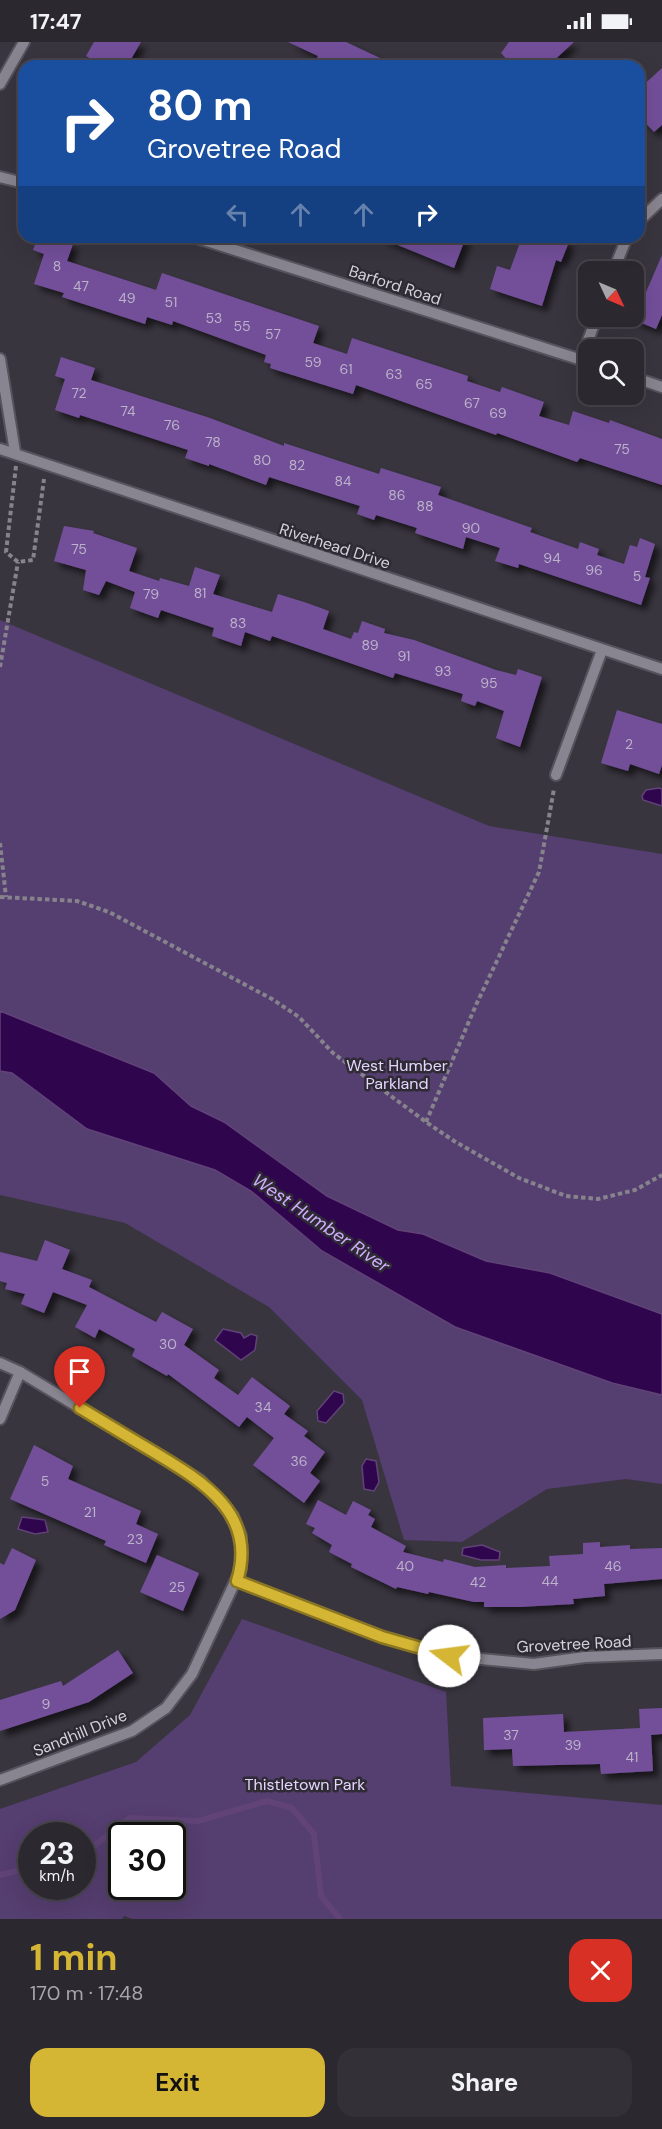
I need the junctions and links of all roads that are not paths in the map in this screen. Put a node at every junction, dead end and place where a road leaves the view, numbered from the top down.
1 (24, 42) edge
2 (0, 84) edge
3 (0, 177) edge
4 (18, 182) edge
5 (662, 199) edge
6 (645, 215) edge
7 (213, 243) edge
8 (625, 243) edge
9 (617, 261) edge
10 (0, 359) edge
11 (578, 359) edge
12 (644, 381) edge
13 (662, 387) edge
14 (0, 449) edge
15 (16, 452) junction
16 (602, 651) junction
17 (661, 667) edge
18 (556, 775) road end
19 (0, 1363) edge
20 (20, 1372) junction
21 (0, 1419) edge
22 (237, 1581) junction
23 (662, 1654) edge
24 (0, 1780) edge

1 - 2 street
3 - 4 street
5 - 6 street
7 - 11 street, Barford Road
8 - 9 street
10 - 15 street
12 - 13 street
14 - 15 street, Riverhead Drive
15 - 16 street, Riverhead Drive
16 - 17 street, Riverhead Drive
16 - 18 street
19 - 20 street
20 - 21 street
20 - 22 street
22 - 23 street, Grovetree Road
22 - 24 street, Sandhill Drive

